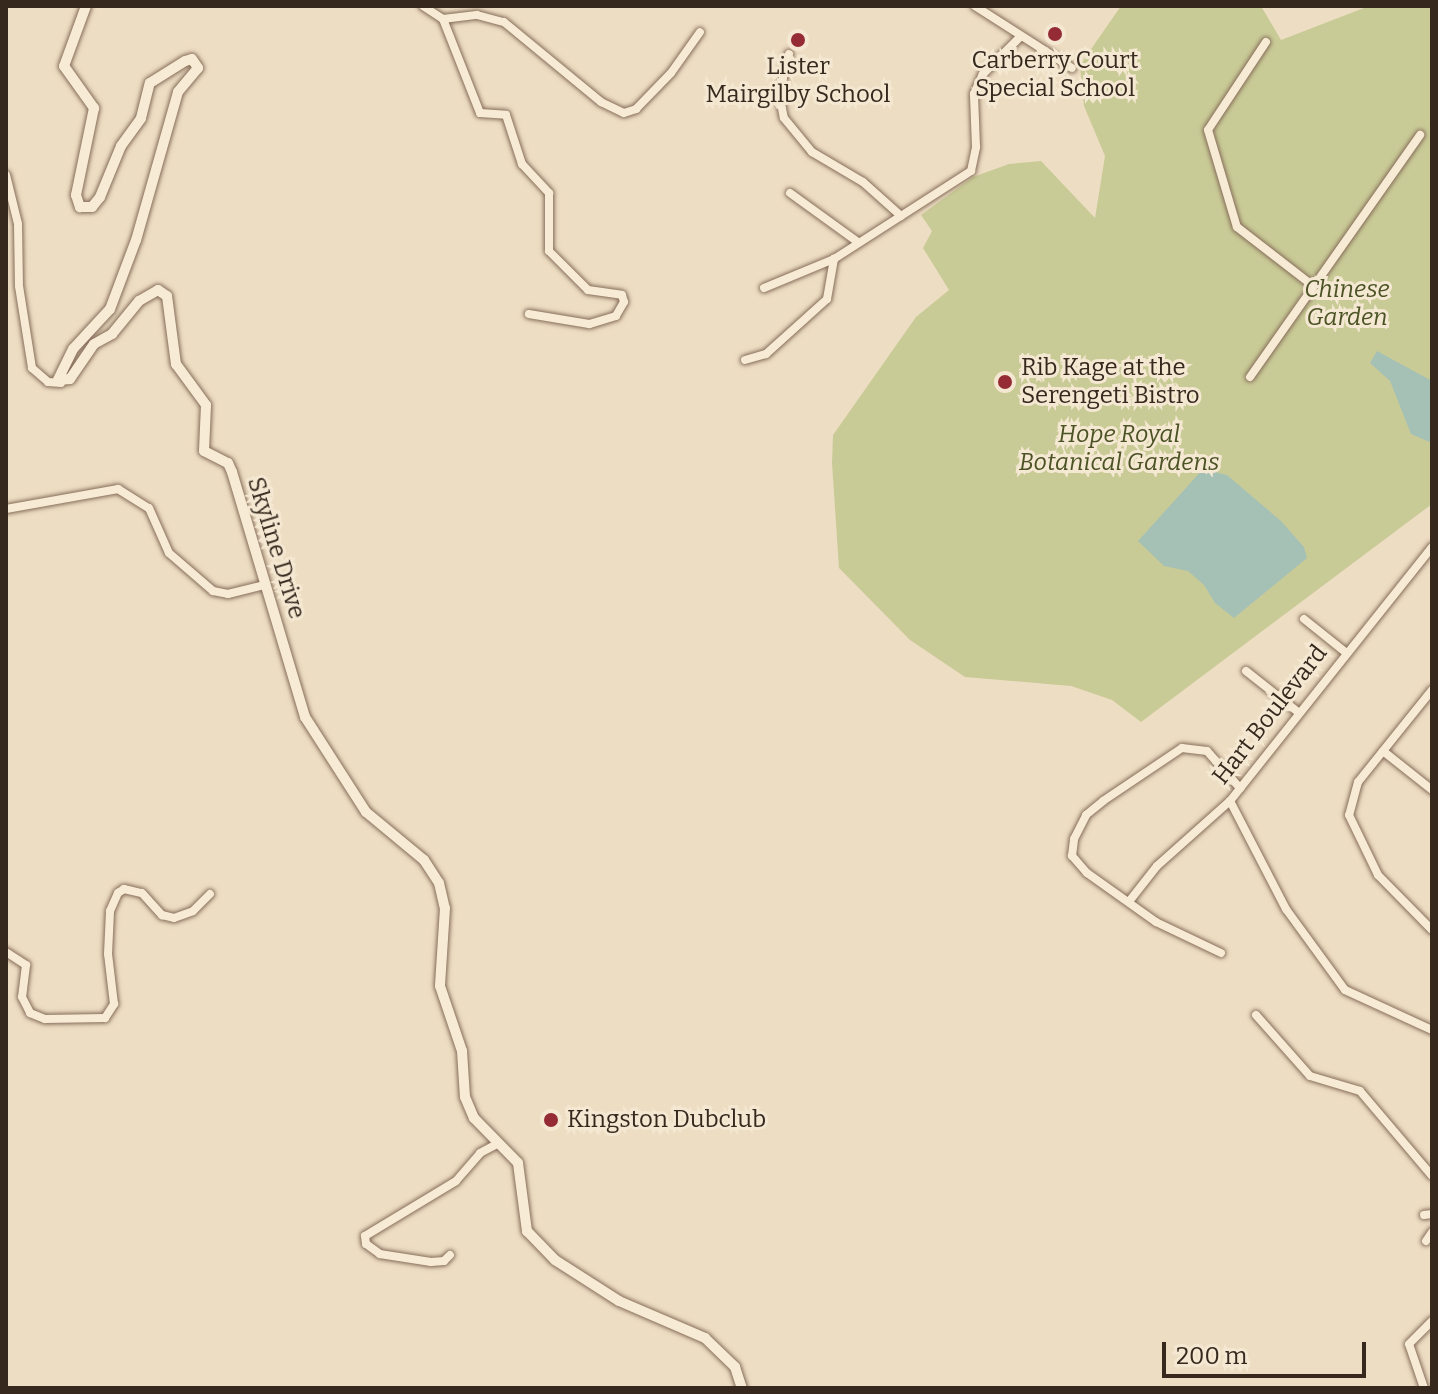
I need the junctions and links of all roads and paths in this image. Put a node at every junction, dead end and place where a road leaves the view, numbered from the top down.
1 (86, 6) edge
2 (423, 6) edge
3 (975, 6) edge
4 (443, 19) junction
5 (700, 32) dead end
6 (1020, 37) junction
7 (1266, 42) dead end
8 (789, 54) dead end
9 (1072, 68) dead end
10 (1420, 135) dead end
11 (6, 175) edge
12 (790, 193) dead end
13 (901, 216) junction
14 (858, 242) junction
15 (834, 259) junction
16 (1312, 285) junction
17 (764, 288) dead end
18 (529, 314) dead end
19 (745, 360) dead end
20 (1250, 377) dead end
21 (61, 383) junction
22 (6, 509) edge
23 (1432, 547) edge
24 (265, 585) junction
25 (1304, 619) dead end
26 (1344, 651) junction
27 (1246, 671) dead end
28 (1432, 690) edge
29 (1298, 712) junction
30 (1383, 751) junction
31 (1240, 788) junction
32 (1432, 790) edge
33 (1230, 801) junction
34 (210, 894) dead end
35 (1131, 899) junction
36 (1432, 930) edge
37 (6, 952) edge
38 (1221, 953) dead end
39 (1256, 1015) dead end
40 (1432, 1030) edge
41 (499, 1143) junction
42 (1432, 1176) edge
43 (1432, 1232) edge
44 (1426, 1241) dead end
45 (450, 1255) dead end
46 (1432, 1321) edge
47 (742, 1388) edge
48 (1424, 1388) edge

1 - 21 street
2 - 4 street
3 - 6 street
4 - 5 street
4 - 18 street
6 - 9 street
6 - 13 street
7 - 16 street
8 - 13 street
10 - 16 street
11 - 21 street
12 - 14 street
13 - 14 street
14 - 15 street
15 - 17 street
15 - 19 street
16 - 20 street
21 - 24 street, Skyline Drive
22 - 24 street
23 - 26 street, Hart Boulevard
24 - 41 street, Skyline Drive
25 - 26 street
26 - 29 street, Hart Boulevard
27 - 29 street
28 - 30 street
29 - 31 street, Hart Boulevard
30 - 32 street
30 - 36 street
31 - 33 street, Hart Boulevard
31 - 35 street
33 - 35 street, Hart Boulevard
33 - 40 street
34 - 37 street
35 - 38 street
39 - 42 street
41 - 45 street
41 - 47 street, Skyline Drive
43 - 44 street
46 - 48 street

